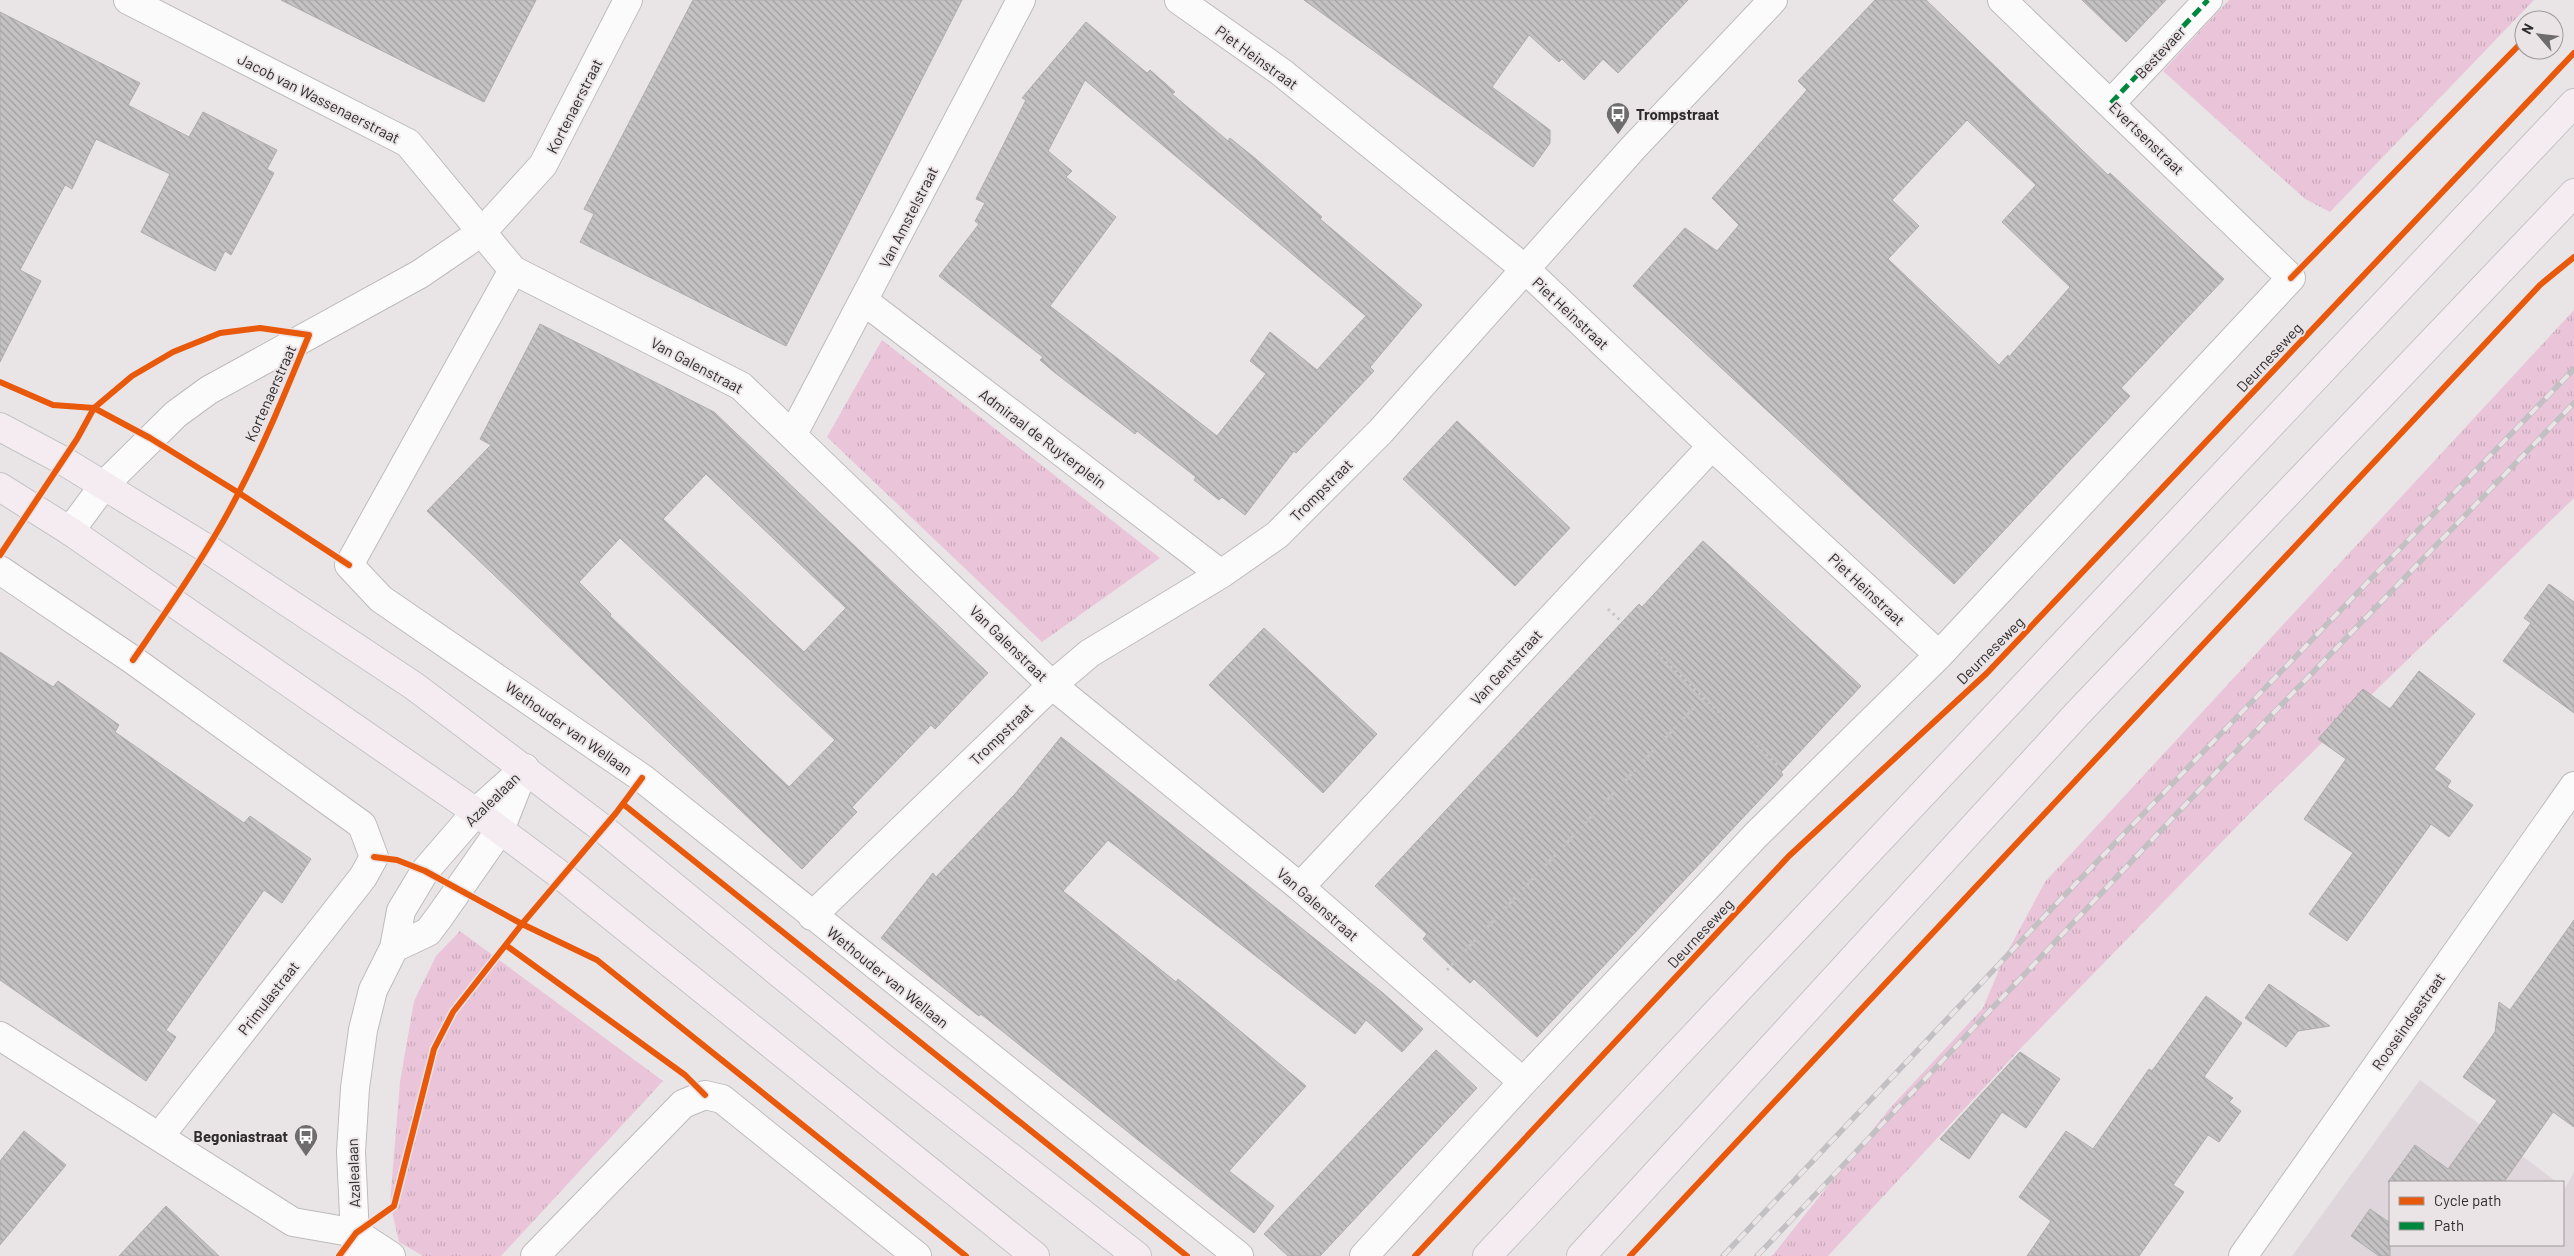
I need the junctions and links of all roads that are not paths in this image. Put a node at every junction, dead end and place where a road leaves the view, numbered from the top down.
1 (128, 0) edge
2 (628, 0) edge
3 (1021, 0) edge
4 (1178, 0) edge
5 (1773, 0) edge
6 (2002, 0) edge
7 (2208, 0) edge
8 (2112, 103) junction
9 (2574, 103) edge
10 (2574, 193) edge
11 (483, 231) junction
12 (1524, 268) junction
13 (513, 270) junction
14 (2291, 278) joint
15 (864, 301) junction
16 (0, 426) edge
17 (794, 434) junction
18 (1712, 446) junction
19 (104, 485) junction
20 (0, 487) edge
21 (70, 531) junction
22 (0, 570) edge
23 (1221, 574) junction
24 (1939, 654) junction
25 (1052, 685) junction
26 (525, 768) junction
27 (2574, 786) edge
28 (476, 812) junction
29 (500, 830) junction
30 (1300, 887) junction
31 (812, 916) junction
32 (394, 948) junction
33 (3, 1044) edge
34 (1523, 1082) junction
35 (158, 1137) junction
36 (356, 1245) edge
37 (391, 1256) edge
38 (535, 1256) edge
39 (917, 1256) edge
40 (1035, 1256) edge
41 (1137, 1256) edge
42 (1239, 1256) edge
43 (1364, 1256) edge
44 (1487, 1256) edge
45 (1581, 1256) edge
46 (2242, 1256) edge

1 - 11 street, Jacob van Wassenaerstraat
2 - 11 street, Kortenaerstraat
3 - 15 street, Van Amstelstraat
4 - 12 street, Piet Heinstraat
5 - 12 street, Trompstraat
6 - 8 street, Evertsenstraat
7 - 8 street, Bestevaer
8 - 14 street, Evertsenstraat
9 - 44 main road
10 - 45 main road
11 - 13 street, Van Galenstraat
11 - 19 street, Kortenaerstraat
12 - 18 street, Piet Heinstraat
12 - 23 street, Trompstraat
13 - 17 street, Van Galenstraat
13 - 31 street, Wethouder van Wellaan
14 - 24 street, Deurneseweg
15 - 17 street, Van Amstelstraat
15 - 23 street, Admiraal de Ruyterplein
16 - 19 main road
17 - 25 street, Van Galenstraat
18 - 24 street, Piet Heinstraat
18 - 30 street, Van Gentstraat
19 - 21 street, Kortenaerstraat
19 - 26 main road
20 - 21 main road
21 - 28 main road
22 - 35 street, Primulastraat
23 - 25 street, Trompstraat
24 - 34 street, Deurneseweg
25 - 30 street, Van Galenstraat
25 - 31 street, Trompstraat
26 - 28 street, Azalealaan
26 - 29 street, Azalealaan
26 - 41 main road
27 - 46 street, Rooseindsestraat
28 - 29 main road
28 - 32 street, Azalealaan
29 - 32 street, Azalealaan
29 - 40 main road
30 - 34 street, Van Galenstraat
31 - 42 street, Wethouder van Wellaan
32 - 36 street, Azalealaan
33 - 35 street
34 - 43 street, Deurneseweg
35 - 36 street
36 - 37 street
38 - 39 street

